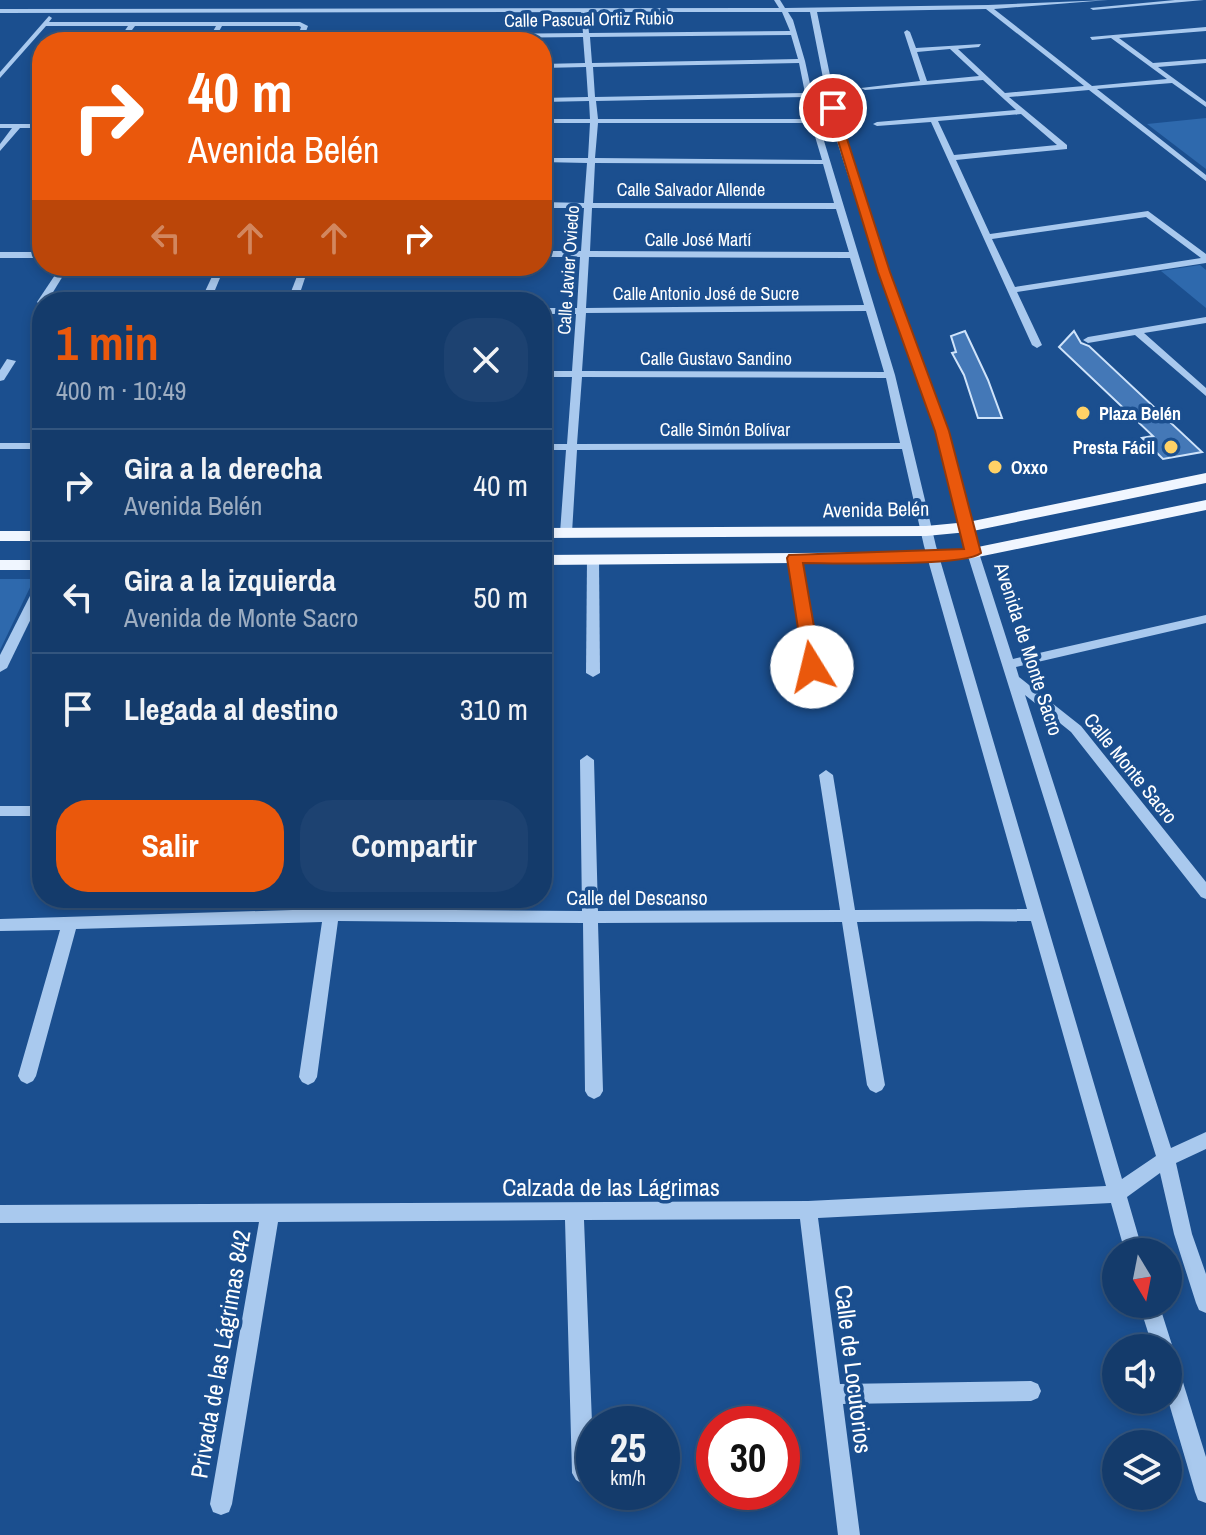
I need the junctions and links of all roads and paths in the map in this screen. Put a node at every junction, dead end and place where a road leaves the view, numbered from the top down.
1 (67, 0) edge
2 (152, 0) edge
3 (283, 0) edge
4 (500, 0) edge
5 (904, 0) edge
6 (920, 0) edge
7 (1105, 0) edge
8 (1201, 0) edge
9 (779, 5) edge
10 (988, 7) junction
11 (925, 8) junction
12 (909, 9) junction
13 (393, 10) junction
14 (498, 10) junction
15 (584, 10) junction
16 (0, 11) edge
17 (145, 11) junction
18 (178, 11) junction
19 (195, 11) junction
20 (278, 11) junction
21 (815, 14) junction
22 (998, 15) junction
23 (51, 16) junction
24 (789, 18) junction
25 (133, 24) junction
26 (170, 24) junction
27 (187, 24) junction
28 (220, 24) junction
29 (1204, 25) edge
30 (37, 32) edge
31 (127, 32) edge
32 (216, 32) edge
33 (303, 32) edge
34 (386, 32) edge
35 (907, 32) dead end
36 (793, 33) junction
37 (587, 36) junction
38 (1112, 36) junction
39 (552, 37) edge
40 (32, 38) edge
41 (1092, 38) dead end
42 (979, 45) dead end
43 (952, 47) junction
44 (912, 50) junction
45 (802, 61) junction
46 (1206, 61) edge
47 (1152, 65) junction
48 (552, 66) edge
49 (589, 66) junction
50 (0, 76) edge
51 (986, 78) junction
52 (1174, 81) junction
53 (924, 83) junction
54 (1090, 87) junction
55 (865, 88) dead end
56 (810, 95) junction
57 (1003, 95) junction
58 (1202, 98) edge
59 (552, 100) edge
60 (592, 100) junction
61 (1206, 105) edge
62 (1023, 112) junction
63 (933, 119) junction
64 (552, 121) edge
65 (594, 121) junction
66 (814, 121) junction
67 (877, 124) dead end
68 (0, 126) edge
69 (18, 126) junction
70 (32, 126) edge
71 (0, 149) edge
72 (951, 158) junction
73 (552, 160) edge
74 (591, 160) junction
75 (825, 162) junction
76 (1206, 179) edge
77 (552, 205) edge
78 (588, 205) junction
79 (840, 206) junction
80 (987, 237) junction
81 (552, 254) edge
82 (585, 254) junction
83 (0, 255) edge
84 (32, 255) edge
85 (853, 255) junction
86 (1206, 259) edge
87 (1012, 290) junction
88 (869, 308) junction
89 (581, 310) junction
90 (552, 311) edge
91 (1206, 320) edge
92 (1137, 332) junction
93 (1088, 340) dead end
94 (1037, 345) dead end
95 (11, 361) dead end
96 (552, 374) edge
97 (577, 374) junction
98 (890, 375) junction
99 (0, 378) edge
100 (1205, 392) edge
101 (0, 446) edge
102 (32, 446) edge
103 (908, 446) junction
104 (552, 447) edge
105 (573, 447) junction
106 (1206, 478) edge
107 (1206, 505) edge
108 (968, 527) junction
109 (926, 531) junction
110 (552, 533) edge
111 (566, 533) junction
112 (0, 536) edge
113 (32, 536) edge
114 (973, 553) junction
115 (934, 557) junction
116 (794, 558) junction
117 (552, 560) edge
118 (593, 560) junction
119 (0, 565) edge
120 (32, 565) edge
121 (32, 604) edge
122 (1206, 619) edge
123 (812, 667) dead end
124 (0, 668) edge
125 (1011, 672) junction
126 (593, 673) dead end
127 (587, 760) dead end
128 (826, 775) dead end
129 (0, 811) edge
130 (32, 811) edge
131 (1206, 893) edge
132 (304, 908) edge
133 (332, 908) edge
134 (379, 908) edge
135 (848, 915) junction
136 (1034, 915) junction
137 (591, 917) junction
138 (0, 925) edge
139 (69, 925) junction
140 (27, 1076) dead end
141 (308, 1077) dead end
142 (876, 1085) dead end
143 (594, 1091) dead end
144 (1206, 1140) edge
145 (1166, 1159) junction
146 (1116, 1194) junction
147 (808, 1210) junction
148 (574, 1211) junction
149 (270, 1213) junction
150 (0, 1214) edge
151 (1130, 1238) edge
152 (1206, 1303) edge
153 (1031, 1391) dead end
154 (831, 1394) junction
155 (581, 1406) edge
156 (1182, 1412) edge
157 (1206, 1492) edge
158 (221, 1504) dead end
159 (849, 1535) edge

1 - 23 street
2 - 17 street
3 - 20 street
4 - 14 street
5 - 12 street
6 - 11 street
7 - 10 street
8 - 22 street
9 - 15 street
9 - 21 street
9 - 24 street
10 - 11 street
10 - 22 street
11 - 12 street
12 - 21 street
13 - 14 street
13 - 20 street
13 - 34 street
14 - 15 street
15 - 37 street, Calle Javier Oviedo
16 - 23 street
17 - 18 street
17 - 23 street
18 - 19 street
18 - 26 street
19 - 20 street
19 - 27 street
21 - 22 street
21 - 24 street
21 - 108 street, Avenida de Monte Sacro
22 - 54 street
23 - 25 street
23 - 30 street
24 - 36 street
25 - 26 street
25 - 31 street
26 - 27 street
27 - 28 street
28 - 32 street
28 - 33 street
29 - 38 street
35 - 44 street
36 - 37 street, Calle Pascual Ortiz Rubio
36 - 45 street
37 - 39 street, Calle Pascual Ortiz Rubio
37 - 49 street, Calle Javier Oviedo
38 - 41 street
38 - 47 street
40 - 50 street
42 - 43 street
43 - 44 street
43 - 51 street
44 - 53 street
45 - 49 street
45 - 56 street
46 - 47 street
47 - 52 street
48 - 49 street
49 - 60 street, Calle Javier Oviedo
51 - 53 street
51 - 57 street
52 - 54 street
52 - 58 street
53 - 55 street
54 - 57 street
54 - 76 street
56 - 60 street
56 - 66 street
57 - 62 street
58 - 61 street
59 - 60 street
60 - 65 street, Calle Javier Oviedo
62 - 63 street
62 - 72 street
63 - 67 street
63 - 72 street
64 - 65 street
65 - 66 street
65 - 74 street, Calle Javier Oviedo
66 - 75 street
68 - 69 street
69 - 70 street
69 - 71 street
72 - 80 street
73 - 74 street
74 - 75 street
74 - 78 street, Calle Javier Oviedo
75 - 79 street
77 - 78 street, Calle Salvador Allende
78 - 79 street, Calle Salvador Allende
78 - 82 street, Calle Javier Oviedo
79 - 85 street
80 - 86 street
80 - 87 street
81 - 82 street, Calle José Martí
82 - 85 street, Calle José Martí
82 - 89 street, Calle Javier Oviedo
83 - 84 street
85 - 88 street
86 - 87 street
87 - 94 street
88 - 89 street, Calle Antonio José de Sucre
88 - 98 street
89 - 90 street, Calle Antonio José de Sucre
89 - 97 street, Calle Javier Oviedo
91 - 92 street
92 - 93 street
92 - 100 street
95 - 99 street
96 - 97 street, Calle Gustavo Sandino
97 - 98 street, Calle Gustavo Sandino
97 - 105 street, Calle Javier Oviedo
98 - 103 street
101 - 102 street
103 - 105 street, Calle Simón Bolívar
103 - 109 street
104 - 105 street, Calle Simón Bolívar
105 - 111 street, Calle Javier Oviedo
106 - 108 main road, Avenida Belén
107 - 114 main road
108 - 109 main road, Avenida Belén
108 - 114 street, Avenida de Monte Sacro
109 - 111 main road, Avenida Belén
109 - 115 street
110 - 111 main road, Avenida Belén
112 - 113 main road
114 - 115 main road
114 - 125 street, Avenida de Monte Sacro
115 - 116 main road
115 - 136 street
116 - 118 main road
116 - 123 street
117 - 118 main road
118 - 126 street
119 - 120 main road
121 - 124 street
122 - 125 street
125 - 131 street, Calle Monte Sacro
125 - 145 street, Avenida de Monte Sacro
127 - 137 street
128 - 135 street
129 - 130 street
132 - 139 street, Calle del Descanso
133 - 141 street
134 - 137 street, Calle del Descanso
135 - 136 street, Calle del Descanso
135 - 137 street, Calle del Descanso
135 - 142 street
136 - 146 street
137 - 143 street
138 - 139 street, Calle del Descanso
139 - 140 street
144 - 145 street
145 - 146 street
145 - 152 street, Avenida de Monte Sacro
146 - 147 street, Calzada de las Lágrimas
146 - 151 street
147 - 148 street, Calzada de las Lágrimas
147 - 154 street, Calle de Locutorios
148 - 149 street, Calzada de las Lágrimas
148 - 155 street
149 - 150 street, Calzada de las Lágrimas
149 - 158 street, Privada de las Lágrimas 842
153 - 154 street
154 - 159 street, Calle de Locutorios
156 - 157 street

